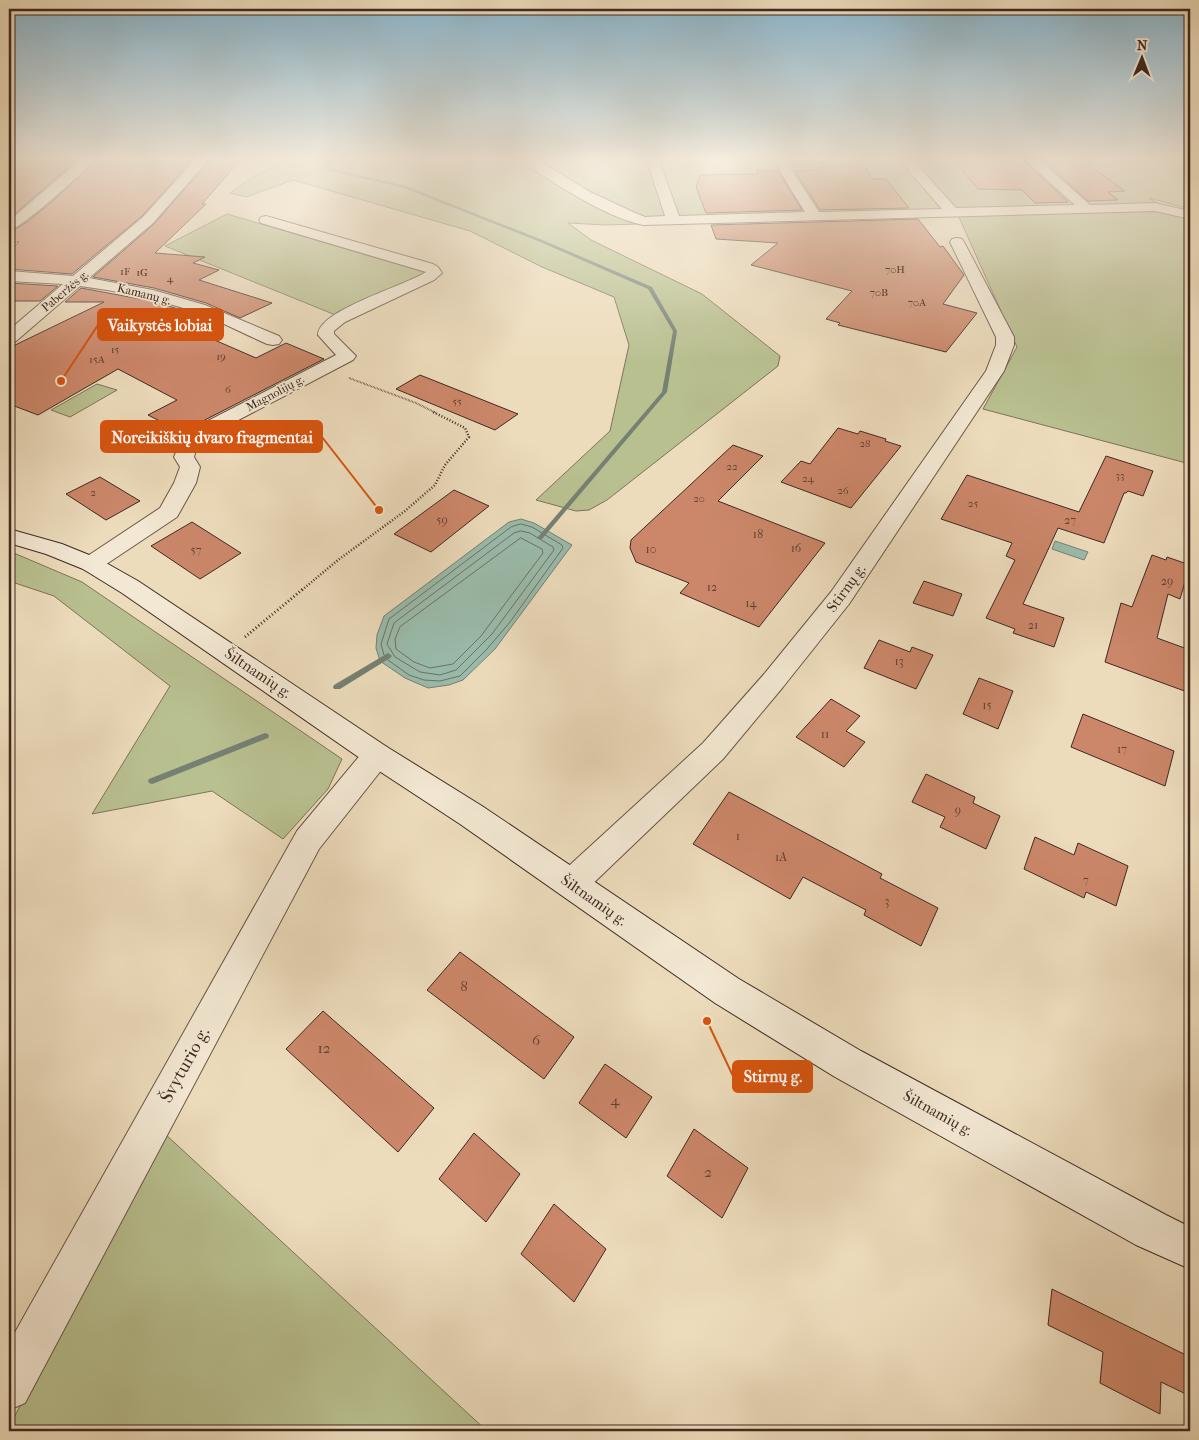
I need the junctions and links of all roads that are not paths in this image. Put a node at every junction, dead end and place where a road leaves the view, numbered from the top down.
1 (142, 225) edge
2 (284, 225) edge
3 (957, 242) dead end
4 (9, 276) edge
5 (77, 281) junction
6 (9, 338) edge
7 (273, 340) dead end
8 (9, 536) edge
9 (91, 564) junction
10 (377, 754) junction
11 (571, 884) junction
12 (1190, 1248) edge
13 (9, 1387) edge

1 - 5 street, Paberžės g.
2 - 9 street, Magnolijų g.
3 - 11 street, Stirnų g.
4 - 5 street, Kamanų g.
5 - 6 street, Paberžės g.
5 - 7 street, Kamanų g.
8 - 9 street, Šiltnamių g.
9 - 10 street, Šiltnamių g.
10 - 11 street, Šiltnamių g.
10 - 13 street, Švyturio g.
11 - 12 street, Šiltnamių g.

